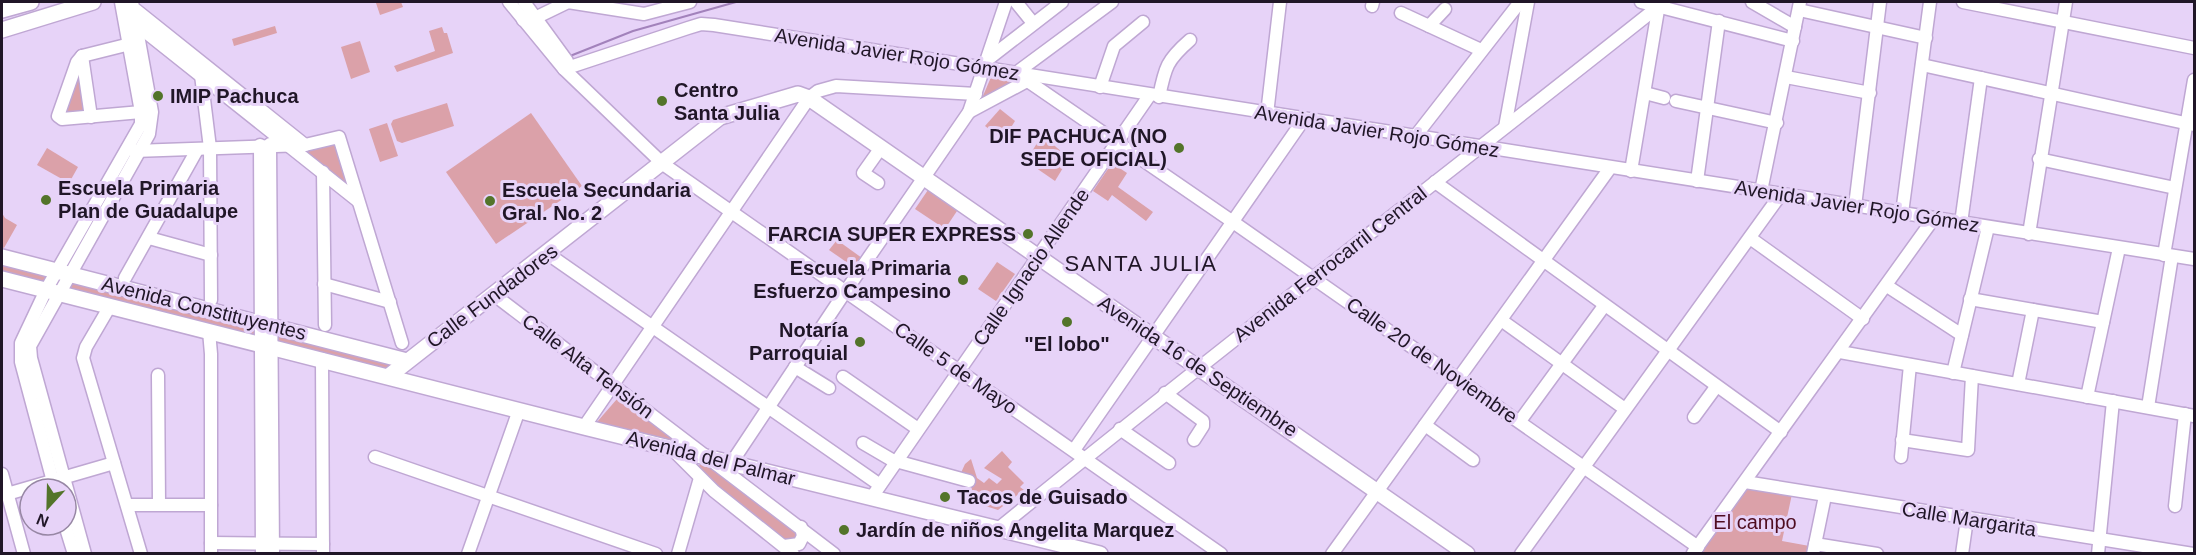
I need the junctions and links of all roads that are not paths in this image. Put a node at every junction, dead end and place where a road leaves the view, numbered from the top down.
1 (31, 2) edge
2 (93, 2) edge
3 (121, 2) edge
4 (509, 2) edge
5 (524, 2) edge
6 (690, 2) edge
7 (1006, 2) edge
8 (1016, 2) edge
9 (1062, 2) edge
10 (1112, 2) edge
11 (1280, 2) edge
12 (1520, 2) edge
13 (1528, 2) edge
14 (1641, 2) edge
15 (1752, 2) edge
16 (1880, 2) edge
17 (1930, 2) edge
18 (1963, 2) edge
19 (2066, 2) edge
20 (1661, 3) edge
21 (134, 6) edge
22 (1799, 6) edge
23 (1445, 9) dead end
24 (2, 10) edge
25 (1401, 13) dead end
26 (529, 19) junction
27 (1719, 21) junction
28 (1143, 22) dead end
29 (2063, 22) junction
30 (1033, 23) junction
31 (138, 26) junction
32 (1429, 26) junction
33 (1796, 27) junction
34 (1877, 27) junction
35 (2, 30) edge
36 (1926, 38) junction
37 (1190, 40) dead end
38 (1793, 41) junction
39 (130, 44) junction
40 (2194, 48) edge
41 (1481, 50) junction
42 (82, 56) junction
43 (986, 64) junction
44 (1922, 65) junction
45 (568, 67) junction
46 (198, 69) junction
47 (1016, 73) junction
48 (1786, 77) junction
49 (1981, 78) junction
50 (2194, 80) edge
51 (1027, 81) junction
52 (1100, 87) junction
53 (1645, 93) junction
54 (1869, 93) junction
55 (2050, 93) junction
56 (976, 94) junction
57 (1154, 96) junction
58 (810, 98) junction
59 (1707, 107) junction
60 (141, 112) junction
61 (969, 112) junction
62 (1268, 114) junction
63 (91, 117) junction
64 (1304, 119) junction
65 (1777, 123) junction
66 (2191, 124) edge
67 (1505, 127) junction
68 (1414, 138) junction
69 (287, 143) junction
70 (1119, 143) junction
71 (265, 145) junction
72 (305, 145) junction
73 (210, 148) junction
74 (1478, 148) junction
75 (880, 149) junction
76 (197, 150) junction
77 (133, 151) junction
78 (2040, 159) junction
79 (663, 164) junction
80 (1610, 168) junction
81 (1631, 171) junction
82 (323, 172) junction
83 (923, 178) junction
84 (1697, 181) junction
85 (1435, 182) junction
86 (878, 183) dead end
87 (2175, 188) junction
88 (1761, 191) junction
89 (1781, 194) junction
90 (358, 201) junction
91 (1855, 206) junction
92 (732, 213) junction
93 (1902, 213) junction
94 (1934, 218) junction
95 (1233, 222) junction
96 (1961, 223) junction
97 (1988, 227) junction
98 (2029, 234) junction
99 (149, 238) junction
100 (1750, 238) junction
101 (2119, 248) junction
102 (548, 254) junction
103 (211, 255) junction
104 (2168, 255) junction
105 (2, 257) edge
106 (1038, 257) junction
107 (2194, 259) edge
108 (1542, 261) junction
109 (63, 273) junction
110 (125, 278) dead end
111 (1313, 278) junction
112 (2, 279) edge
113 (324, 284) junction
114 (1887, 286) junction
115 (52, 292) junction
116 (845, 292) junction
117 (493, 294) junction
118 (1970, 299) junction
119 (211, 300) dead end
120 (390, 302) junction
121 (110, 306) junction
122 (1604, 306) junction
123 (2033, 310) junction
124 (1863, 319) junction
125 (1501, 320) junction
126 (2103, 322) junction
127 (265, 324) junction
128 (325, 325) dead end
129 (653, 327) junction
130 (209, 330) junction
131 (1962, 335) junction
132 (1154, 336) junction
133 (402, 343) dead end
134 (265, 345) junction
135 (1667, 351) junction
136 (1840, 352) junction
137 (322, 359) junction
138 (407, 361) junction
139 (1562, 364) junction
140 (1910, 365) junction
141 (1198, 366) junction
142 (795, 367) junction
143 (959, 371) junction
144 (1953, 373) junction
145 (158, 375) dead end
146 (389, 376) junction
147 (1972, 376) junction
148 (843, 377) dead end
149 (1458, 379) junction
150 (2018, 384) junction
151 (612, 385) junction
152 (1716, 387) junction
153 (829, 388) dead end
154 (1165, 393) junction
155 (2087, 397) junction
156 (2113, 401) junction
157 (768, 407) junction
158 (2148, 407) junction
159 (1625, 409) junction
160 (519, 410) junction
161 (2190, 415) edge
162 (1694, 417) dead end
163 (1520, 421) junction
164 (1425, 425) junction
165 (584, 427) junction
166 (918, 429) junction
167 (1120, 429) junction
168 (1781, 432) junction
169 (1194, 440) dead end
170 (1902, 440) junction
171 (863, 443) dead end
172 (672, 448) junction
173 (1079, 454) junction
174 (375, 457) dead end
175 (1901, 457) dead end
176 (712, 458) junction
177 (1473, 460) dead end
178 (732, 462) junction
179 (896, 462) junction
180 (114, 463) junction
181 (1169, 463) dead end
182 (1584, 466) junction
183 (2, 474) edge
184 (56, 477) edge
185 (74, 477) edge
186 (700, 478) junction
187 (969, 481) dead end
188 (1745, 482) junction
189 (1377, 489) junction
190 (876, 491) junction
191 (18, 492) edge
192 (7, 494) junction
193 (488, 496) junction
194 (1825, 496) junction
195 (159, 504) junction
196 (127, 505) junction
197 (211, 505) junction
198 (2175, 506) dead end
199 (1967, 519) junction
200 (801, 527) junction
201 (998, 529) junction
202 (78, 536) edge
203 (69, 537) edge
204 (2099, 539) junction
205 (819, 542) junction
206 (211, 548) edge
207 (267, 549) edge
208 (323, 549) edge
209 (1814, 549) edge
210 (789, 550) edge
211 (1695, 550) edge
212 (2159, 550) edge
213 (1075, 551) edge
214 (24, 554) edge
215 (74, 554) edge
216 (85, 554) edge
217 (141, 554) edge
218 (468, 554) edge
219 (656, 554) edge
220 (678, 554) edge
221 (799, 554) edge
222 (834, 554) edge
223 (1100, 554) edge
224 (1221, 554) edge
225 (1332, 554) edge
226 (1467, 554) edge
227 (1521, 554) edge
228 (1877, 554) edge
229 (1962, 554) edge
230 (2098, 554) edge
231 (2193, 554) edge

1 - 24 main road
2 - 35 main road
3 - 39 street
4 - 26 street, Calle 5 de Mayo
5 - 26 street, Calle 5 de Mayo
6 - 26 street
7 - 43 street
8 - 30 street
9 - 30 street
10 - 47 street
11 - 62 street
12 - 41 street
13 - 67 street
14 - 20 street
15 - 33 street
16 - 34 street
17 - 36 street
18 - 29 street
19 - 29 street
20 - 27 street
20 - 53 street
20 - 67 street, Avenida Ferrocarril Central
21 - 31 street
21 - 46 street
22 - 33 street
22 - 34 street
23 - 32 street
25 - 32 street
26 - 45 street, Calle 5 de Mayo
27 - 38 street
27 - 59 street
28 - 52 street
29 - 40 street
29 - 55 street
30 - 43 street
31 - 46 street
31 - 77 street
32 - 41 street
33 - 38 street
34 - 36 street
34 - 54 street
36 - 44 street
37 - 57 street
38 - 48 street
39 - 42 street
39 - 60 street
41 - 68 street
42 - 63 street
42 - 63 street
43 - 45 street, Avenida Javier Rojo Gómez
43 - 47 street, Avenida Javier Rojo Gómez
43 - 56 street
44 - 49 street
44 - 93 street
45 - 79 street, Calle 5 de Mayo
46 - 69 street
46 - 72 street
46 - 73 street
47 - 51 street, Calle 20 de Noviembre
47 - 52 street, Avenida Javier Rojo Gómez
48 - 54 street
48 - 65 street
49 - 55 street
49 - 96 street
50 - 66 street
51 - 61 street
51 - 70 street, Calle 20 de Noviembre
52 - 57 street, Avenida Javier Rojo Gómez
53 - 59 street
53 - 81 street
54 - 91 street
55 - 66 street
55 - 78 street
56 - 58 street
56 - 61 street
57 - 62 street, Avenida Javier Rojo Gómez
57 - 70 street, Calle Ignacio Allende
58 - 75 main road, Avenida 16 de Septiembre
58 - 79 main road, Calle Fundadores
58 - 92 street
59 - 65 street
59 - 84 street
60 - 63 street
60 - 77 street
61 - 83 street
62 - 64 street, Avenida Javier Rojo Gómez
64 - 68 street, Avenida Javier Rojo Gómez
64 - 95 street
65 - 88 street
66 - 87 street
67 - 74 street, Avenida Ferrocarril Central
68 - 74 street, Avenida Javier Rojo Gómez
69 - 71 street
69 - 72 street
69 - 82 street
70 - 95 street, Calle 20 de Noviembre
70 - 106 street, Calle Ignacio Allende
71 - 73 street
71 - 127 street
72 - 90 street
73 - 76 street
73 - 103 street
74 - 80 street, Avenida Javier Rojo Gómez
74 - 85 street, Avenida Ferrocarril Central
75 - 83 main road, Avenida 16 de Septiembre
75 - 86 street
76 - 77 street
76 - 99 street
77 - 109 street
78 - 87 street
78 - 98 street
79 - 92 street, Calle 5 de Mayo
79 - 102 main road, Calle Fundadores
80 - 81 street, Avenida Javier Rojo Gómez
80 - 108 street
81 - 84 street, Avenida Javier Rojo Gómez
82 - 90 street
82 - 113 street
83 - 106 main road, Avenida 16 de Septiembre
83 - 116 street
84 - 88 street, Avenida Javier Rojo Gómez
85 - 108 street
85 - 111 street, Avenida Ferrocarril Central
87 - 104 street
88 - 89 street, Avenida Javier Rojo Gómez
89 - 91 street, Avenida Javier Rojo Gómez
89 - 100 street
90 - 120 street
91 - 93 street, Avenida Javier Rojo Gómez
92 - 116 street, Calle 5 de Mayo
92 - 129 street
93 - 94 street, Avenida Javier Rojo Gómez
94 - 96 street, Avenida Javier Rojo Gómez
94 - 114 street
95 - 111 street, Calle 20 de Noviembre
95 - 132 street
96 - 97 street, Avenida Javier Rojo Gómez
97 - 98 street, Avenida Javier Rojo Gómez
97 - 118 street
98 - 101 street, Avenida Javier Rojo Gómez
99 - 103 street
99 - 110 street
100 - 124 street
100 - 135 street
101 - 104 street, Avenida Javier Rojo Gómez
101 - 126 street
102 - 117 main road, Calle Fundadores
102 - 129 street
103 - 119 street
104 - 107 street, Avenida Javier Rojo Gómez
104 - 158 street
105 - 109 main road, Avenida Constituyentes
106 - 132 main road, Avenida 16 de Septiembre
106 - 143 street, Calle Ignacio Allende
108 - 122 street
108 - 125 street
109 - 115 street
109 - 127 main road, Avenida Constituyentes
111 - 141 street, Avenida Ferrocarril Central
111 - 149 street, Calle 20 de Noviembre
112 - 115 main road, Avenida Constituyentes
113 - 120 street
113 - 128 street
114 - 124 street
114 - 131 street
115 - 121 main road, Avenida Constituyentes
115 - 184 street
116 - 142 street
116 - 143 street, Calle 5 de Mayo
117 - 138 main road, Calle Fundadores
117 - 151 street, Calle Alta Tensión
118 - 123 street
118 - 131 street
120 - 133 street
121 - 130 main road, Avenida Constituyentes
121 - 180 street
122 - 135 street
122 - 139 street
123 - 126 street
123 - 150 street
124 - 136 street
125 - 139 street
125 - 149 street
126 - 155 street
127 - 134 street
127 - 138 main road, Avenida Constituyentes
129 - 151 street
129 - 157 street
130 - 134 main road, Avenida Constituyentes
130 - 197 street
131 - 144 street
132 - 141 main road, Avenida 16 de Septiembre
132 - 173 street
134 - 137 main road, Avenida Constituyentes
134 - 207 street
135 - 152 street
135 - 159 street
136 - 140 street
136 - 168 street
137 - 146 main road, Avenida del Palmar
137 - 208 street
138 - 146 main road, Calle Fundadores
139 - 159 street
139 - 163 street
140 - 144 street
140 - 170 street
141 - 154 street, Avenida Ferrocarril Central
141 - 189 main road, Avenida 16 de Septiembre
142 - 153 street
142 - 157 street
143 - 166 street, Calle Ignacio Allende
143 - 173 street, Calle 5 de Mayo
144 - 147 street
145 - 195 street
146 - 160 main road, Avenida del Palmar
147 - 150 street
147 - 170 street
148 - 166 street
149 - 163 street, Calle 20 de Noviembre
149 - 164 street
150 - 155 street
151 - 165 street
151 - 176 street, Calle Alta Tensión
152 - 162 street
152 - 168 street
154 - 167 street, Avenida Ferrocarril Central
154 - 169 street
155 - 156 street
156 - 158 street
156 - 204 street
157 - 178 street
157 - 190 street
158 - 161 street
159 - 182 street
160 - 165 main road, Avenida del Palmar
160 - 193 street
161 - 198 street
163 - 182 street, Calle 20 de Noviembre
164 - 177 street
164 - 189 street
165 - 172 main road, Avenida del Palmar
166 - 179 street, Calle Ignacio Allende
167 - 173 street, Avenida Ferrocarril Central
167 - 181 street
168 - 188 street
170 - 175 street
171 - 179 street
172 - 176 main road, Avenida del Palmar
172 - 186 street
173 - 201 street, Avenida Ferrocarril Central
173 - 224 street, Calle 5 de Mayo
174 - 193 street
176 - 178 main road, Avenida del Palmar
176 - 200 street, Calle Alta Tensión
178 - 190 main road, Avenida del Palmar
179 - 187 street
179 - 190 street, Calle Ignacio Allende
180 - 185 street
180 - 196 street
182 - 211 street, Calle 20 de Noviembre
182 - 227 street
183 - 192 street
186 - 210 street
186 - 220 street
188 - 194 street, Calle Margarita
188 - 211 street
189 - 225 street
189 - 226 main road, Avenida 16 de Septiembre
190 - 201 main road, Avenida del Palmar
191 - 192 street
192 - 214 street
193 - 218 street
193 - 219 street
194 - 199 street, Calle Margarita
194 - 209 street
195 - 196 street
195 - 197 street
196 - 217 street
197 - 206 street
199 - 204 street, Calle Margarita
199 - 229 street
200 - 205 street, Calle Alta Tensión
200 - 210 street
201 - 213 main road, Avenida del Palmar
202 - 216 street
203 - 215 street
204 - 212 street, Calle Margarita
204 - 230 street
205 - 221 street
205 - 222 street, Calle Alta Tensión
206 - 207 street
207 - 208 street
209 - 228 street
212 - 231 street, Calle Margarita
213 - 223 main road, Avenida del Palmar

